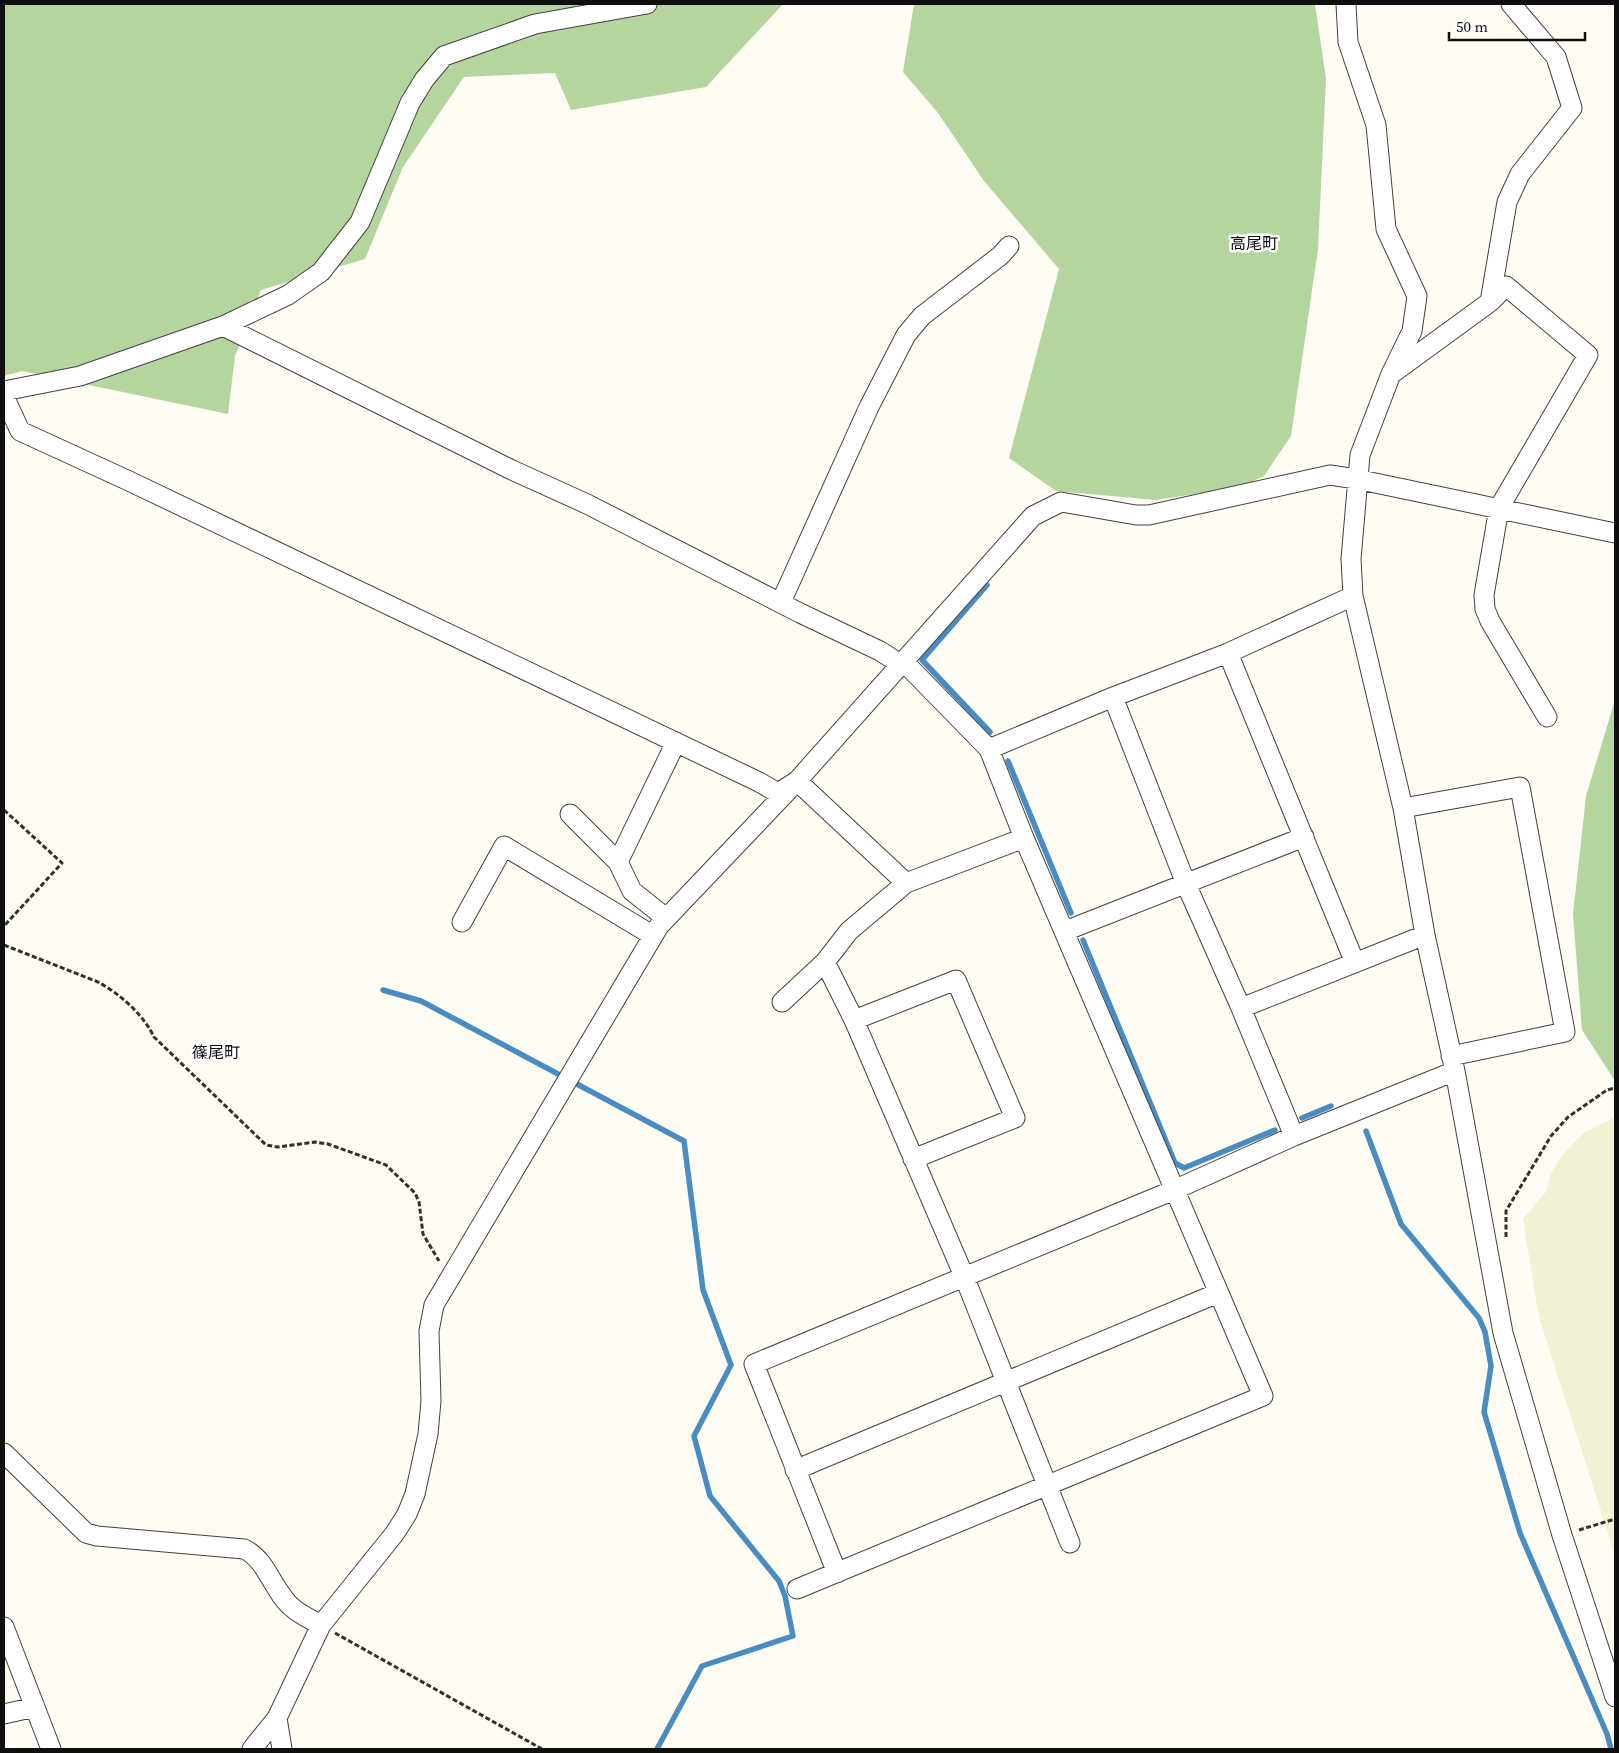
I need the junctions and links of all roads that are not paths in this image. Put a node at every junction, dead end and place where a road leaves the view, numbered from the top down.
1 (647, 4) edge
2 (1346, 4) edge
3 (1512, 4) edge
4 (1009, 246) dead end
5 (1490, 302) junction
6 (223, 326) junction
7 (1391, 374) junction
8 (4, 391) edge
9 (4, 396) edge
10 (1356, 478) junction
11 (1499, 508) junction
12 (1615, 533) edge
13 (1353, 596) junction
14 (781, 602) junction
15 (1228, 653) junction
16 (904, 662) junction
17 (1113, 697) junction
18 (1547, 717) dead end
19 (676, 742) junction
20 (989, 749) junction
21 (797, 781) junction
22 (1403, 808) junction
23 (570, 814) dead end
24 (1304, 837) junction
25 (1024, 838) junction
26 (618, 862) junction
27 (906, 882) junction
28 (1186, 884) junction
29 (666, 918) junction
30 (462, 922) dead end
31 (1065, 931) junction
32 (652, 935) junction
33 (1425, 935) junction
34 (825, 962) junction
35 (1355, 963) junction
36 (782, 1002) dead end
37 (1241, 1008) junction
38 (854, 1020) junction
39 (1453, 1063) junction
40 (1294, 1136) junction
41 (913, 1160) junction
42 (1174, 1190) junction
43 (964, 1276) junction
44 (1218, 1293) junction
45 (1005, 1382) junction
46 (4, 1453) edge
47 (795, 1470) junction
48 (1046, 1486) junction
49 (1070, 1543) dead end
50 (837, 1572) junction
51 (797, 1589) dead end
52 (321, 1625) junction
53 (4, 1627) edge
54 (1615, 1697) edge
55 (35, 1707) junction
56 (4, 1714) edge
57 (276, 1718) junction
58 (51, 1749) edge
59 (252, 1749) edge
60 (282, 1749) edge

1 - 6 street
2 - 7 street
3 - 5 street
4 - 14 street
5 - 7 street
5 - 11 street
6 - 8 street
6 - 14 street
7 - 10 street
9 - 19 street
10 - 11 street
10 - 13 street
10 - 16 street
11 - 12 street
11 - 18 street
13 - 15 street
13 - 22 street
14 - 16 street
15 - 17 street
15 - 24 street
16 - 20 street
16 - 21 street
17 - 20 street
17 - 28 street
19 - 21 street
19 - 26 street
20 - 25 street
21 - 27 street
21 - 29 street
22 - 33 street
22 - 39 street
23 - 26 street
24 - 28 street
24 - 35 street
25 - 27 street
25 - 31 street
26 - 29 street
27 - 34 street
28 - 31 street
28 - 37 street
29 - 32 street
30 - 32 street
31 - 42 street
32 - 52 street
33 - 35 street
33 - 39 street
34 - 36 street
34 - 38 street
35 - 37 street
37 - 40 street
38 - 41 street
38 - 41 street
39 - 40 street
39 - 54 street
40 - 42 street
41 - 43 street
42 - 43 street
42 - 44 street
43 - 45 street
43 - 47 street
44 - 45 street
44 - 48 street
45 - 47 street
45 - 48 street
46 - 52 street
47 - 50 street
48 - 49 street
48 - 50 street
50 - 51 street
52 - 57 street
53 - 55 street
55 - 56 street
55 - 58 street
57 - 59 street
57 - 60 street

